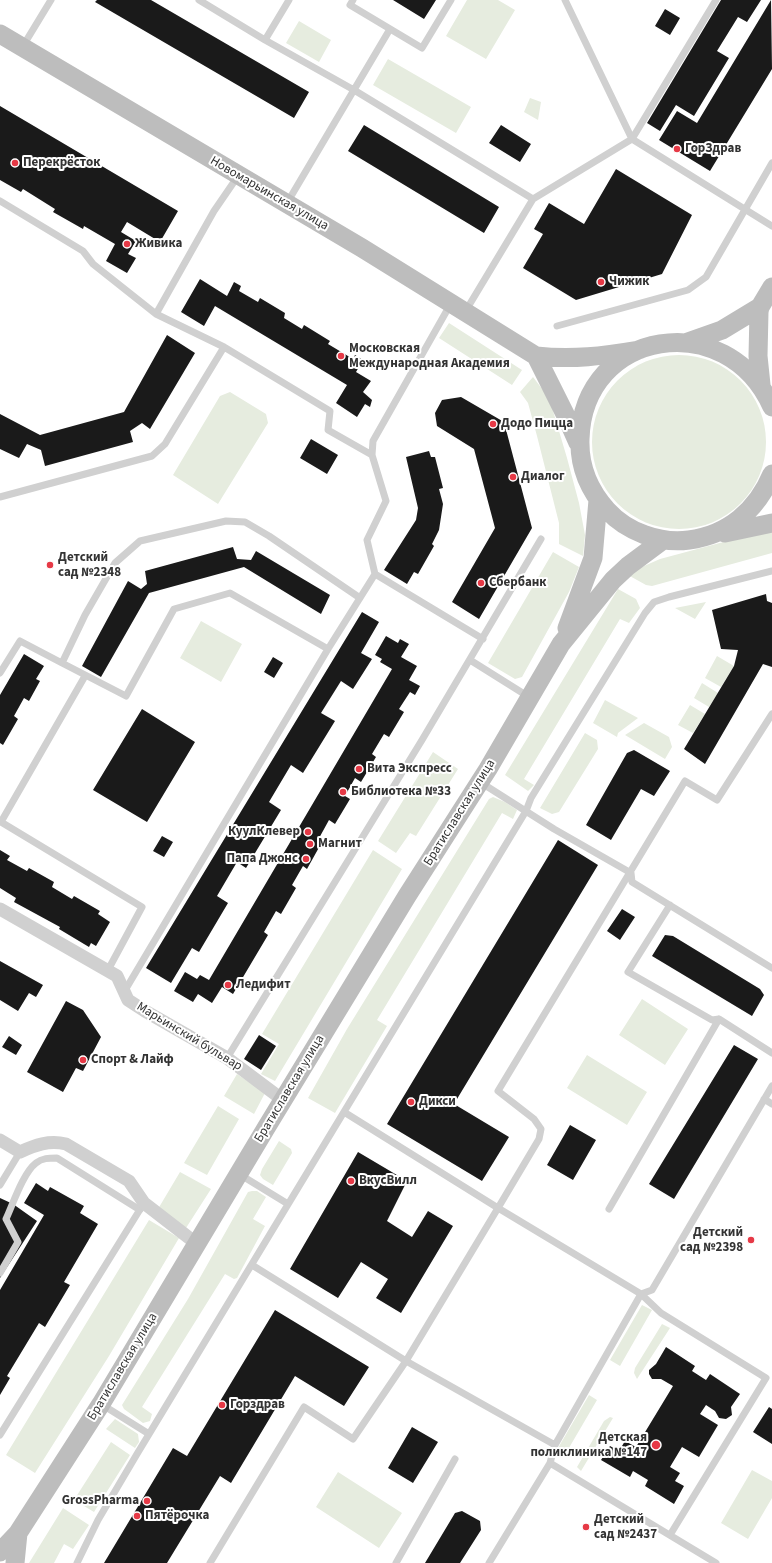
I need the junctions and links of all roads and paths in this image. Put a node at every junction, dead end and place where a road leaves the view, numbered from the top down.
1 (51, 0) edge
2 (199, 0) edge
3 (289, 0) edge
4 (353, 0) edge
5 (451, 0) edge
6 (565, 0) edge
7 (716, 0) edge
8 (390, 29) junction
9 (0, 34) edge
10 (265, 40) junction
11 (22, 48) junction
12 (354, 90) junction
13 (632, 139) junction
14 (772, 163) edge
15 (238, 176) junction
16 (533, 199) junction
17 (0, 201) edge
18 (286, 204) junction
19 (744, 208) junction
20 (772, 226) edge
21 (772, 287) edge
22 (760, 307) junction
23 (457, 309) junction
24 (156, 314) junction
25 (557, 326) dead end
26 (688, 342) junction
27 (224, 347) junction
28 (639, 350) junction
29 (536, 356) junction
30 (761, 385) junction
31 (772, 407) edge
32 (579, 448) junction
33 (372, 455) junction
34 (772, 474) edge
35 (0, 497) edge
36 (598, 500) junction
37 (772, 523) edge
38 (712, 535) junction
39 (541, 539) dead end
40 (663, 540) junction
41 (772, 571) edge
42 (375, 574) junction
43 (360, 598) junction
44 (483, 638) junction
45 (561, 644) junction
46 (328, 649) junction
47 (470, 660) junction
48 (62, 663) junction
49 (0, 673) edge
50 (86, 676) junction
51 (530, 698) junction
52 (772, 714) edge
53 (480, 782) junction
54 (526, 811) junction
55 (631, 873) junction
56 (670, 905) junction
57 (0, 909) edge
58 (772, 968) edge
59 (108, 970) junction
60 (124, 992) junction
61 (719, 1019) junction
62 (772, 1053) edge
63 (227, 1058) junction
64 (772, 1086) edge
65 (764, 1099) junction
66 (283, 1100) junction
67 (772, 1104) edge
68 (344, 1112) junction
69 (0, 1140) edge
70 (20, 1152) junction
71 (239, 1174) junction
72 (0, 1185) edge
73 (288, 1204) junction
74 (142, 1207) junction
75 (498, 1208) junction
76 (608, 1208) dead end
77 (197, 1244) junction
78 (252, 1265) junction
79 (0, 1273) edge
80 (641, 1294) junction
81 (406, 1361) junction
82 (769, 1379) edge
83 (101, 1404) junction
84 (149, 1434) junction
85 (0, 1435) edge
86 (555, 1445) junction
87 (454, 1459) dead end
88 (550, 1463) junction
89 (18, 1533) junction
90 (670, 1535) junction
91 (0, 1552) edge
92 (213, 1562) edge
93 (14, 1563) edge
94 (77, 1563) edge
95 (396, 1563) edge
96 (489, 1563) edge
97 (716, 1563) edge

1 - 11 lane
2 - 10 lane
3 - 10 lane
4 - 8 lane
5 - 8 lane
6 - 13 lane
7 - 13 lane
8 - 12 lane
9 - 11 main road, Новомарьинская улица
10 - 12 lane
11 - 15 main road, Новомарьинская улица
12 - 16 lane
12 - 18 lane
13 - 16 lane
13 - 19 lane
14 - 19 lane
15 - 18 main road, Новомарьинская улица
15 - 24 lane
16 - 23 lane
17 - 24 lane
18 - 23 main road, Новомарьинская улица
19 - 20 lane
19 - 25 lane
21 - 22 main road
22 - 26 main road
22 - 30 main road
23 - 29 main road, Новомарьинская улица
23 - 33 lane
24 - 27 lane
26 - 28 main road
26 - 30 main road
27 - 33 lane
27 - 35 lane
28 - 29 main road, Новомарьинская улица
28 - 32 main road
29 - 32 main road
30 - 31 main road
32 - 36 main road
33 - 42 lane
34 - 38 main road
36 - 40 main road
36 - 45 main road, Братиславская улица
37 - 38 main road
38 - 40 main road
39 - 44 lane
40 - 45 main road, Братиславская улица
41 - 54 lane
42 - 43 lane
42 - 44 lane
43 - 46 lane
43 - 48 lane
44 - 47 lane
45 - 51 main road, Братиславская улица
46 - 50 lane
46 - 60 lane
47 - 51 lane
47 - 63 lane
48 - 49 lane
48 - 50 lane
50 - 59 lane
51 - 53 main road, Братиславская улица
52 - 55 lane
53 - 54 lane
53 - 66 main road, Братиславская улица
54 - 55 lane
54 - 68 lane
55 - 56 lane
55 - 75 lane
56 - 58 lane
56 - 61 lane
57 - 59 street, Марьинский бульвар
59 - 60 street, Марьинский бульвар
60 - 63 street, Марьинский бульвар
61 - 62 lane
61 - 76 lane
63 - 66 street, Марьинский бульвар
64 - 65 lane
65 - 67 lane
65 - 80 lane
66 - 71 main road, Братиславская улица
68 - 73 lane
68 - 75 lane
69 - 70 street
70 - 72 lane
70 - 74 street
71 - 73 lane
71 - 77 main road, Братиславская улица
73 - 78 lane
74 - 77 street
74 - 79 lane
74 - 85 lane
75 - 80 lane
75 - 81 lane
77 - 83 main road, Братиславская улица
78 - 81 lane
78 - 84 lane
80 - 82 lane
80 - 86 lane
81 - 86 lane
81 - 92 lane
82 - 90 lane
83 - 84 lane
83 - 89 main road, Братиславская улица
84 - 94 lane
86 - 88 lane
87 - 95 lane
88 - 90 lane
88 - 96 lane
89 - 91 main road, Братиславская улица
89 - 93 main road, Братиславская улица
90 - 97 lane

